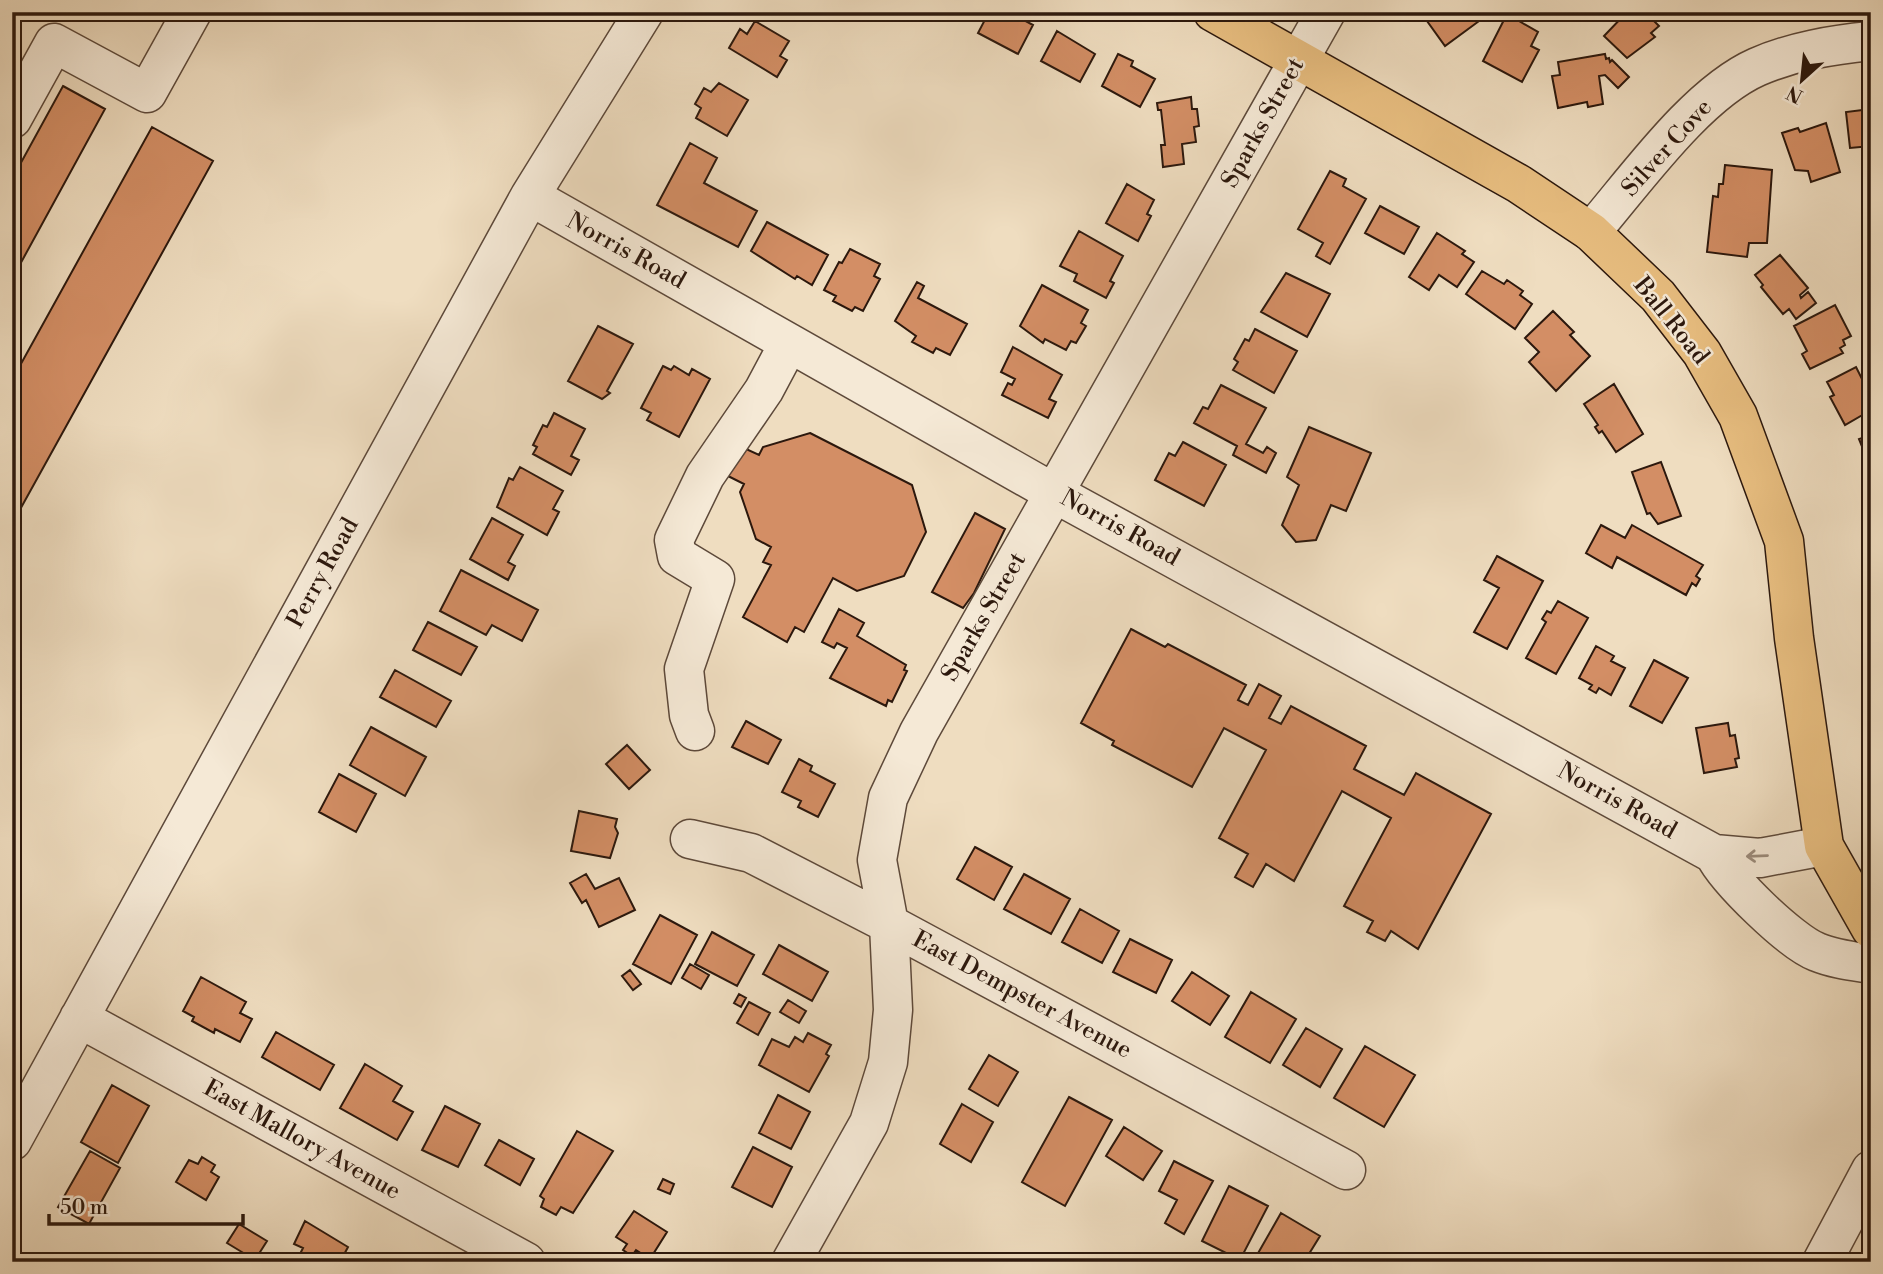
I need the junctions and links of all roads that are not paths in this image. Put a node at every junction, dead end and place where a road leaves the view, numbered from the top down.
1 (192, 12) edge
2 (645, 12) edge
3 (1213, 12) edge
4 (1326, 12) edge
5 (1871, 41) edge
6 (1299, 60) junction
7 (12, 119) edge
8 (530, 196) junction
9 (1591, 232) junction
10 (789, 343) junction
11 (1054, 492) junction
12 (695, 731) dead end
13 (690, 839) dead end
14 (1824, 846) junction
15 (1714, 855) junction
16 (889, 924) junction
17 (1871, 929) edge
18 (1871, 964) edge
19 (79, 1018) junction
20 (12, 1141) edge
21 (1346, 1170) dead end
22 (1871, 1170) edge
23 (510, 1258) edge
24 (791, 1262) edge
25 (1822, 1262) edge

1 - 7 street
2 - 8 street, Perry Road
3 - 6 main road, Ball Road
4 - 6 street, Sparks Street
5 - 9 street, Silver Cove
6 - 9 main road, Ball Road
6 - 11 street, Sparks Street
8 - 10 street, Norris Road
8 - 19 street, Perry Road
9 - 14 main road, Ball Road
10 - 11 street, Norris Road
10 - 12 street
11 - 15 street, Norris Road
11 - 16 street, Sparks Street
13 - 16 street, East Dempster Avenue
14 -> 15 street, Norris Road
14 - 17 main road
15 - 18 street, Norris Road
16 - 21 street, East Dempster Avenue
16 - 24 street, Sparks Street
19 - 20 street, Perry Road
19 - 23 street, East Mallory Avenue
22 - 25 street

